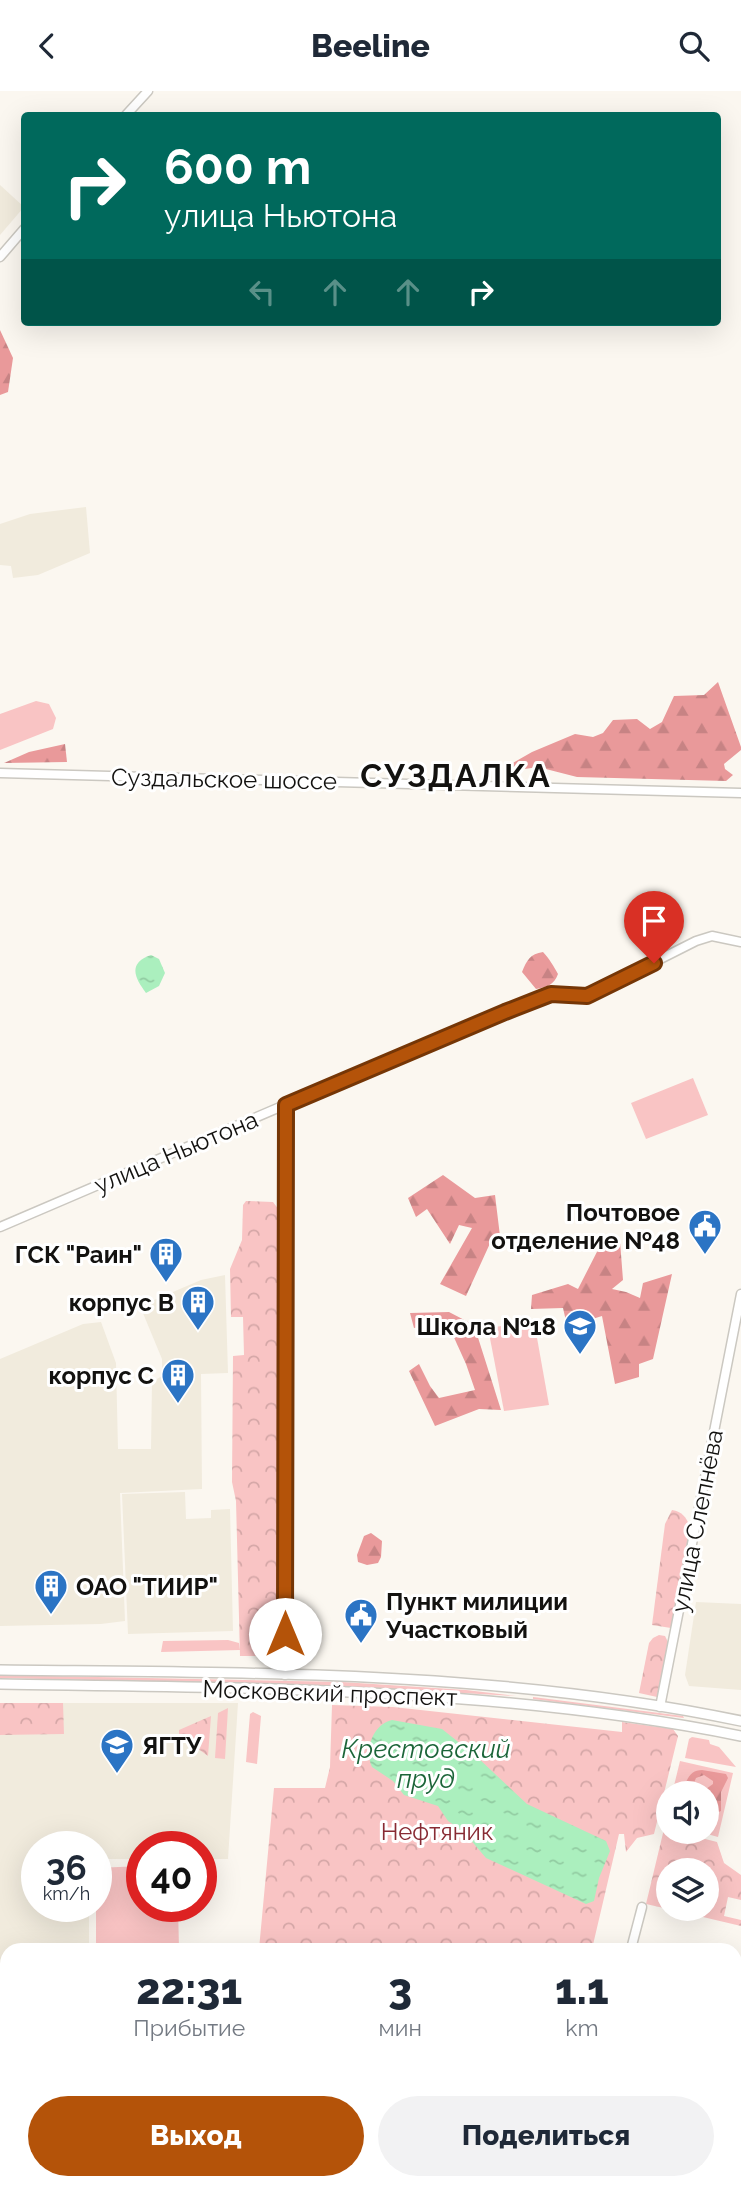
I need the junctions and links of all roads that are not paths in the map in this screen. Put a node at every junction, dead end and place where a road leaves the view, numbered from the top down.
1 (148, 91) edge
2 (129, 112) edge
3 (21, 232) edge
4 (0, 257) edge
5 (0, 773) edge
6 (741, 793) edge
7 (741, 941) edge
8 (286, 1105) junction
9 (0, 1227) edge
10 (741, 1294) edge
11 (0, 1669) edge
12 (285, 1675) junction
13 (0, 1684) edge
14 (524, 1690) junction
15 (523, 1704) junction
16 (660, 1707) junction
17 (690, 1711) junction
18 (741, 1721) edge
19 (687, 1725) junction
20 (741, 1736) edge
21 (642, 1907) dead end
22 (633, 1943) edge

1 - 2 street
3 - 4 street
5 - 6 street, Суздальское шоссе
7 - 8 street, улица Ньютона
8 - 9 street, улица Ньютона
8 - 12 street
10 - 16 street, улица Слепнёва
11 - 12 main road, Московский проспект
12 - 14 main road, Московский проспект
13 - 15 main road, Московский проспект
14 - 15 main road
14 - 16 main road, Московский проспект
15 - 19 main road, Московский проспект
16 - 17 main road, Московский проспект
17 - 18 main road, Московский проспект
17 - 19 street
19 - 20 main road, Московский проспект
21 - 22 street

